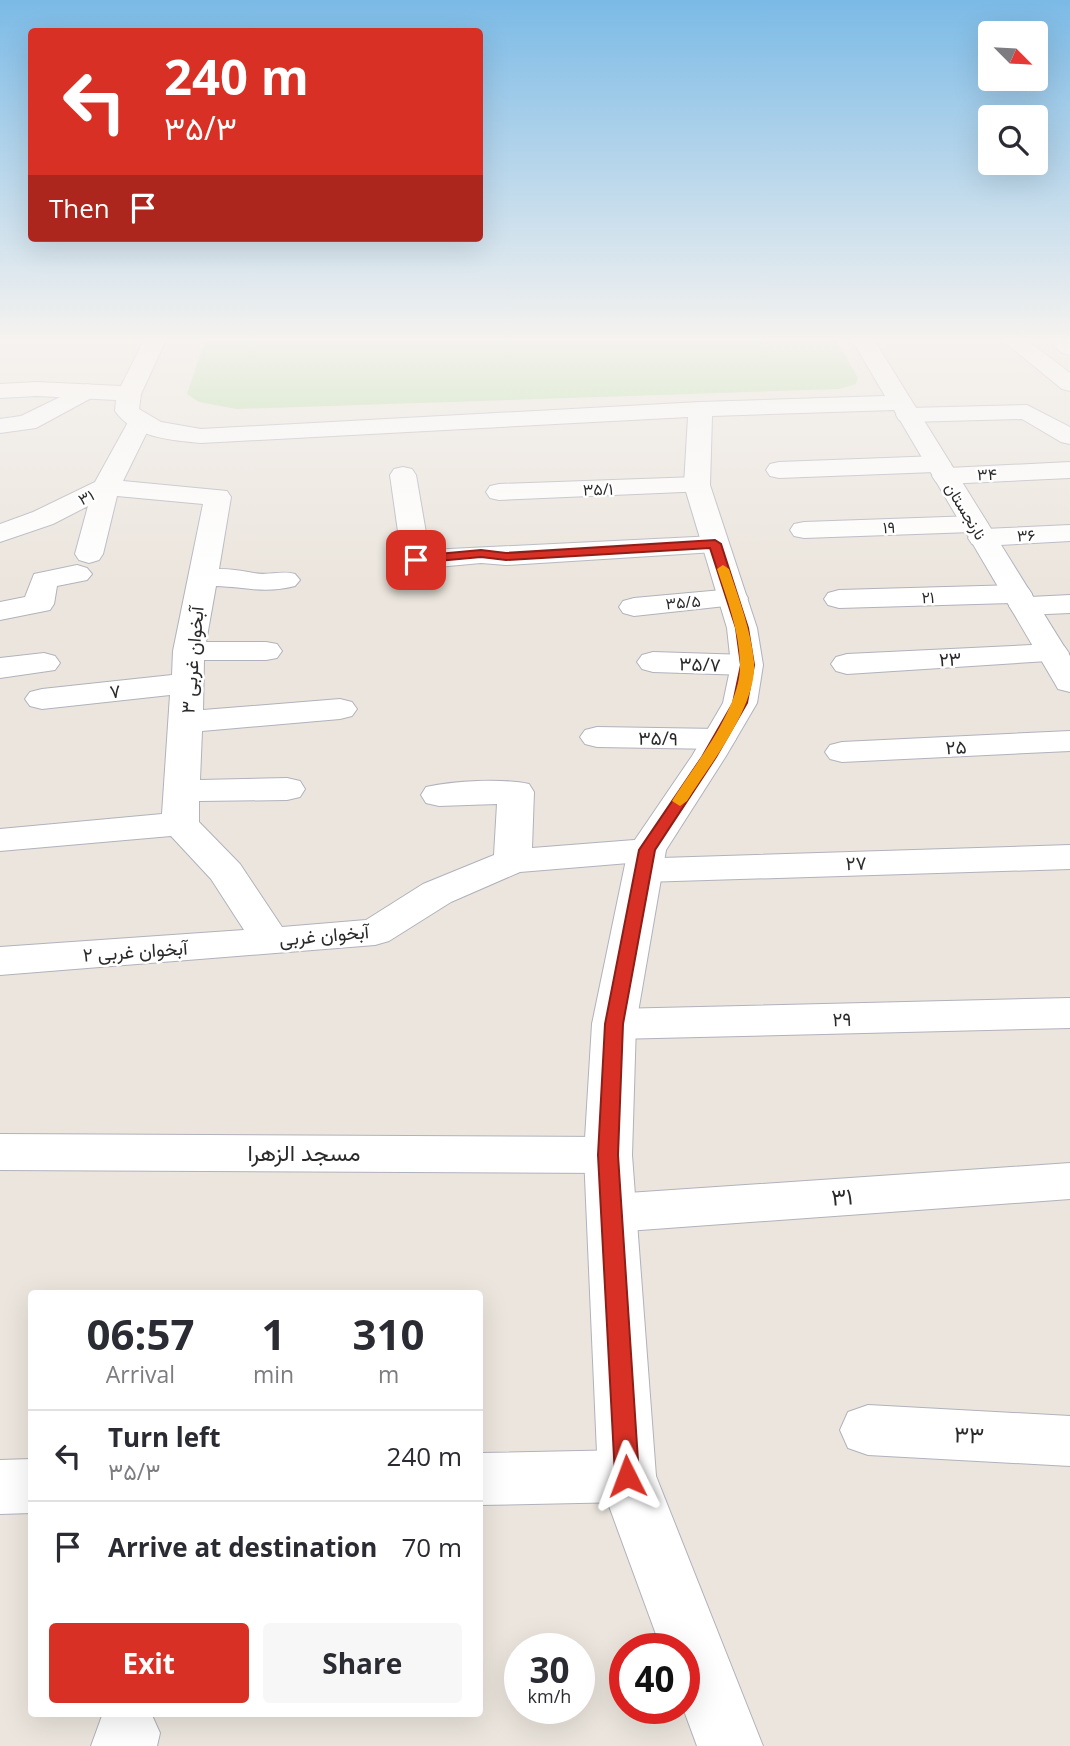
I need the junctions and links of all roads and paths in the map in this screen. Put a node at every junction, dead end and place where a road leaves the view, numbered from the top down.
1 (32, 421) edge
2 (137, 421) edge
3 (469, 421) edge
4 (699, 421) edge
5 (913, 421) edge
6 (1043, 421) edge
7 (139, 424) junction
8 (0, 426) edge
9 (1070, 437) edge
10 (779, 470) dead end
11 (942, 470) junction
12 (1070, 470) edge
13 (403, 475) dead end
14 (696, 485) junction
15 (106, 487) junction
16 (499, 492) dead end
17 (218, 497) joint
18 (804, 530) dead end
19 (978, 531) junction
20 (1070, 533) edge
21 (0, 534) edge
22 (715, 544) junction
23 (202, 577) junction
24 (285, 580) dead end
25 (733, 598) junction
26 (839, 599) dead end
27 (1021, 600) junction
28 (1070, 604) edge
29 (634, 607) dead end
30 (0, 611) edge
31 (266, 651) dead end
32 (1053, 653) junction
33 (653, 662) dead end
34 (44, 663) dead end
35 (848, 664) dead end
36 (747, 665) junction
37 (189, 667) junction
38 (0, 668) edge
39 (1070, 682) edge
40 (42, 699) dead end
41 (340, 709) dead end
42 (186, 722) junction
43 (597, 737) dead end
44 (719, 739) junction
45 (1070, 741) edge
46 (842, 752) dead end
47 (287, 789) dead end
48 (439, 795) dead end
49 (181, 808) junction
50 (0, 840) edge
51 (1070, 856) edge
52 (645, 860) junction
53 (513, 861) junction
54 (271, 941) junction
55 (0, 961) edge
56 (1070, 1013) edge
57 (614, 1024) junction
58 (0, 1152) edge
59 (608, 1155) junction
60 (1070, 1181) edge
61 (613, 1213) junction
62 (868, 1430) dead end
63 (1070, 1441) edge
64 (627, 1476) junction
65 (483, 1479) edge
66 (28, 1486) edge
67 (0, 1487) edge
68 (730, 1746) edge

1 - 8 street
2 - 7 street
3 - 7 street
4 - 14 street
5 - 11 street, نارنجستان
6 - 9 street
7 - 15 street
10 - 11 street, ۳۴
11 - 12 street, ۳۴
11 - 19 street, نارنجستان
13 - 22 street
14 - 16 street, ۳۵/۱
14 - 22 street
15 - 17 street, ۳۱
15 - 21 street, ۳۱
15 - 30 street
17 - 23 street, آبخوان غربی ۳
18 - 19 street, ۱۹
19 - 20 street, ۳۶
19 - 27 street, نارنجستان
22 - 25 street
23 - 24 street
23 - 37 street, آبخوان غربی ۳
25 - 29 street, ۳۵/۵
25 - 36 street
26 - 27 street, ۲۱
27 - 28 street, ۲۱
27 - 32 street, نارنجستان
31 - 37 street, ۷
32 - 35 street, ۲۳
32 - 39 street, نارنجستان
33 - 36 street, ۳۵/۷
34 - 38 street
36 - 44 street
37 - 40 street, ۷
37 - 42 street, آبخوان غربی ۳
41 - 42 street
42 - 49 street, آبخوان غربی ۳
43 - 44 street, ۳۵/۹
44 - 52 street
45 - 46 street, ۲۵
47 - 49 street
48 - 53 street
49 - 50 street
49 - 54 street, آبخوان غربی
51 - 52 street, ۲۷
52 - 53 street, آبخوان غربی
52 - 57 street
53 - 54 street, آبخوان غربی
54 - 55 street, آبخوان غربی ۲
56 - 57 street, ۲۹
57 - 59 street
58 - 59 street, مسجد الزهرا
59 - 61 street
60 - 61 street, ۳۱
61 - 64 street
62 - 63 street, ۳۳
64 - 65 street
64 - 68 street
66 - 67 street

